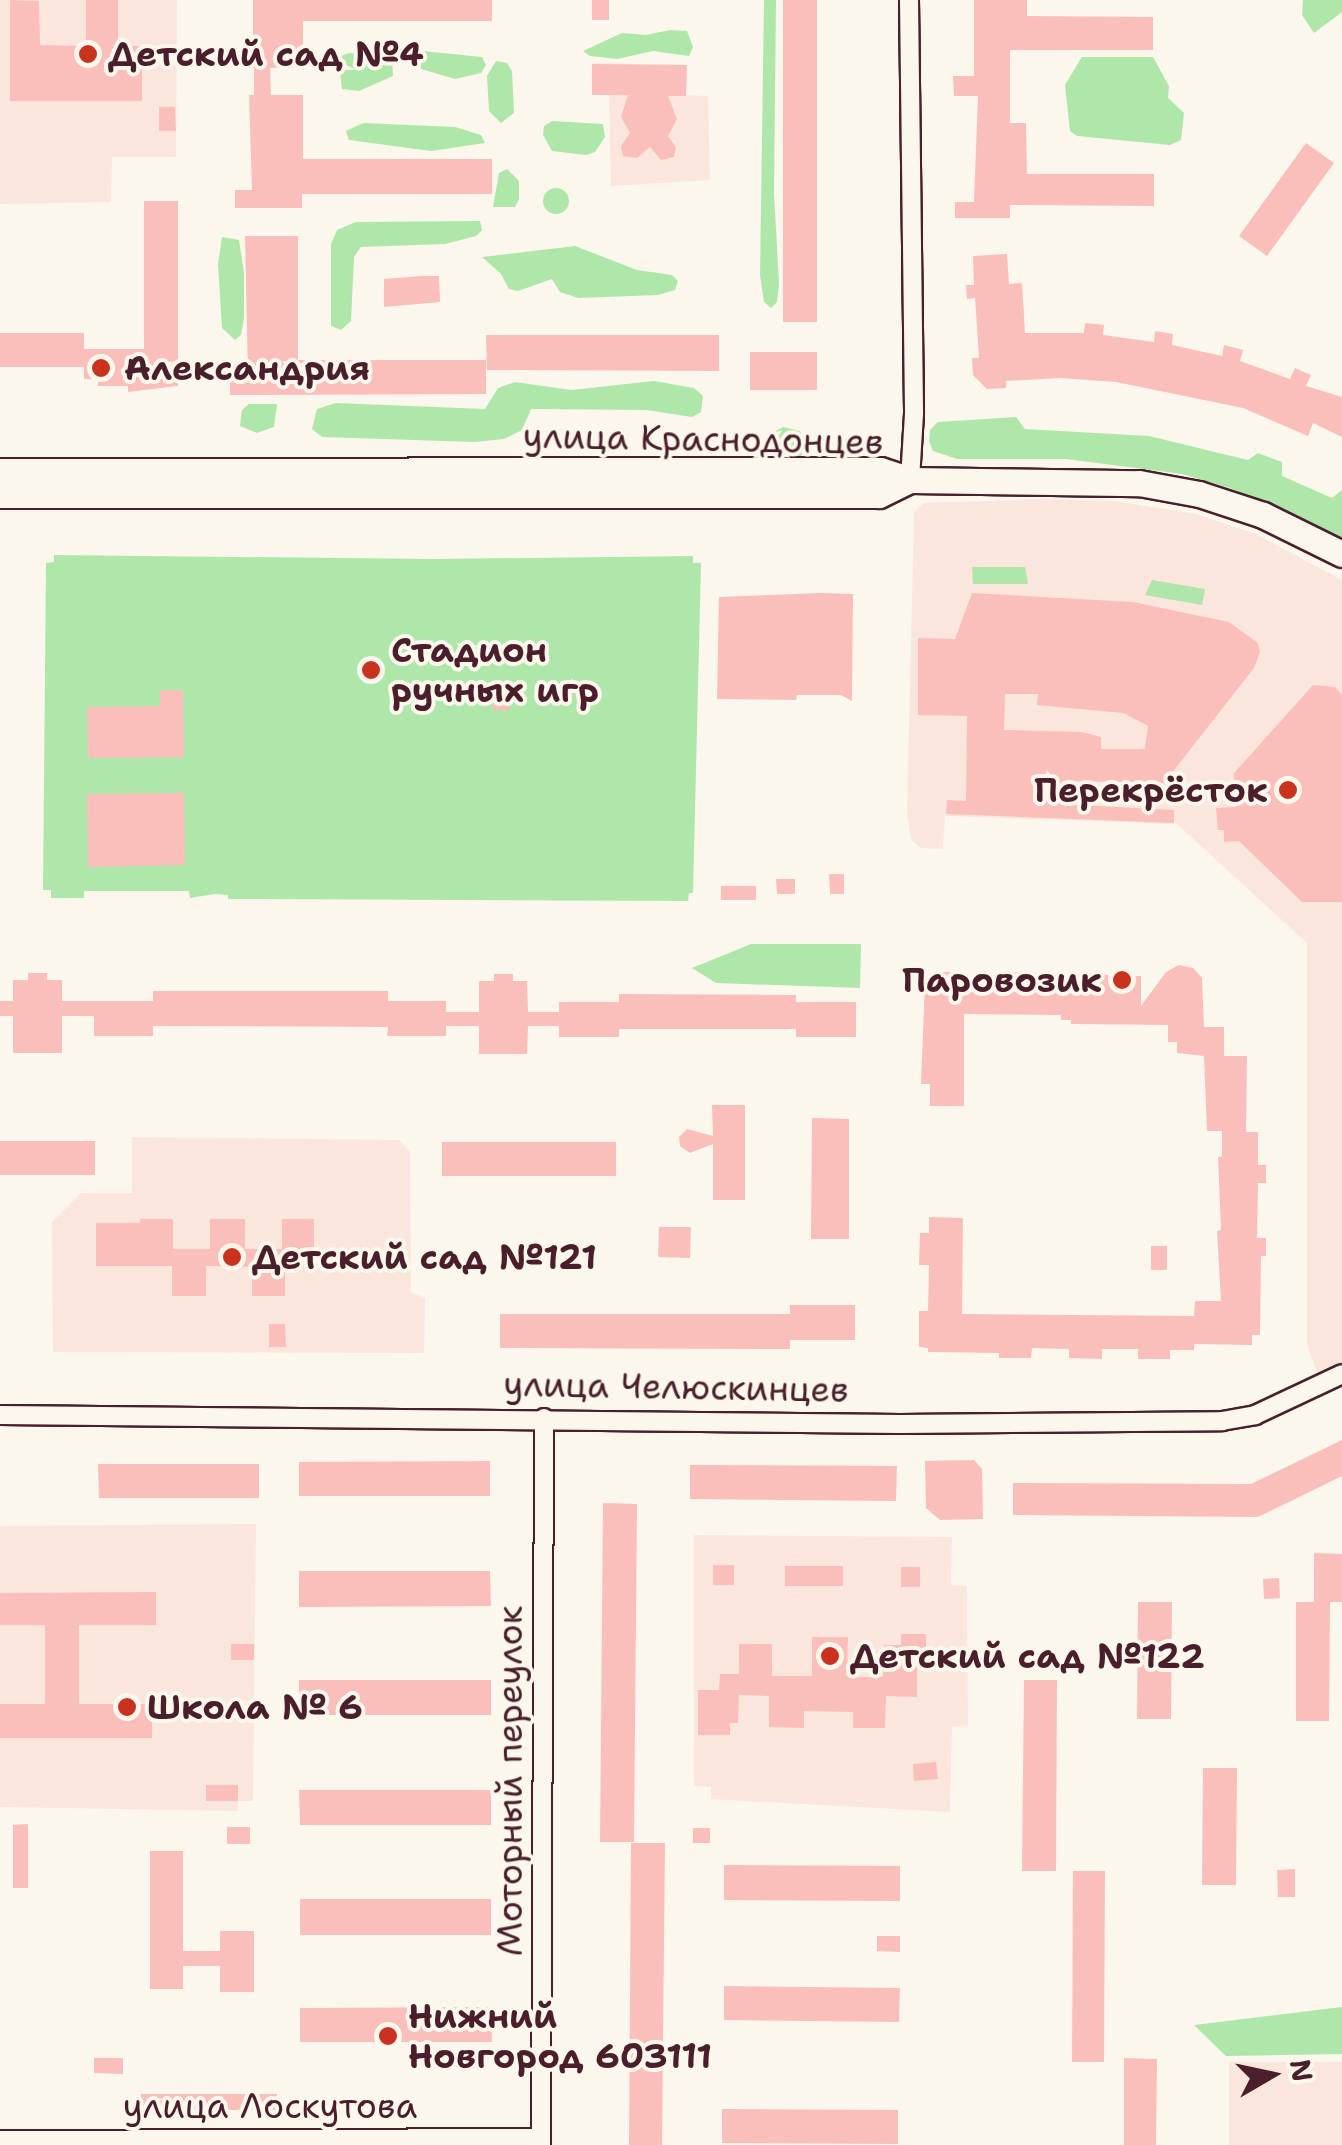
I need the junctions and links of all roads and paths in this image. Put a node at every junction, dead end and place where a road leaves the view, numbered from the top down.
1 (910, 0) edge
2 (0, 471) edge
3 (910, 480) junction
4 (0, 495) edge
5 (1342, 554) edge
6 (1342, 1374) edge
7 (0, 1414) edge
8 (544, 1418) junction
9 (0, 2140) edge
10 (541, 2142) edge

1 - 3 street
2 - 3 main road, улица Краснодонцев
3 - 4 main road, улица Краснодонцев
3 - 5 main road
6 - 8 street, улица Челюскинцев
7 - 8 street, улица Челюскинцев
8 - 10 street, Моторный переулок
9 - 10 street, улица Лоскутова

